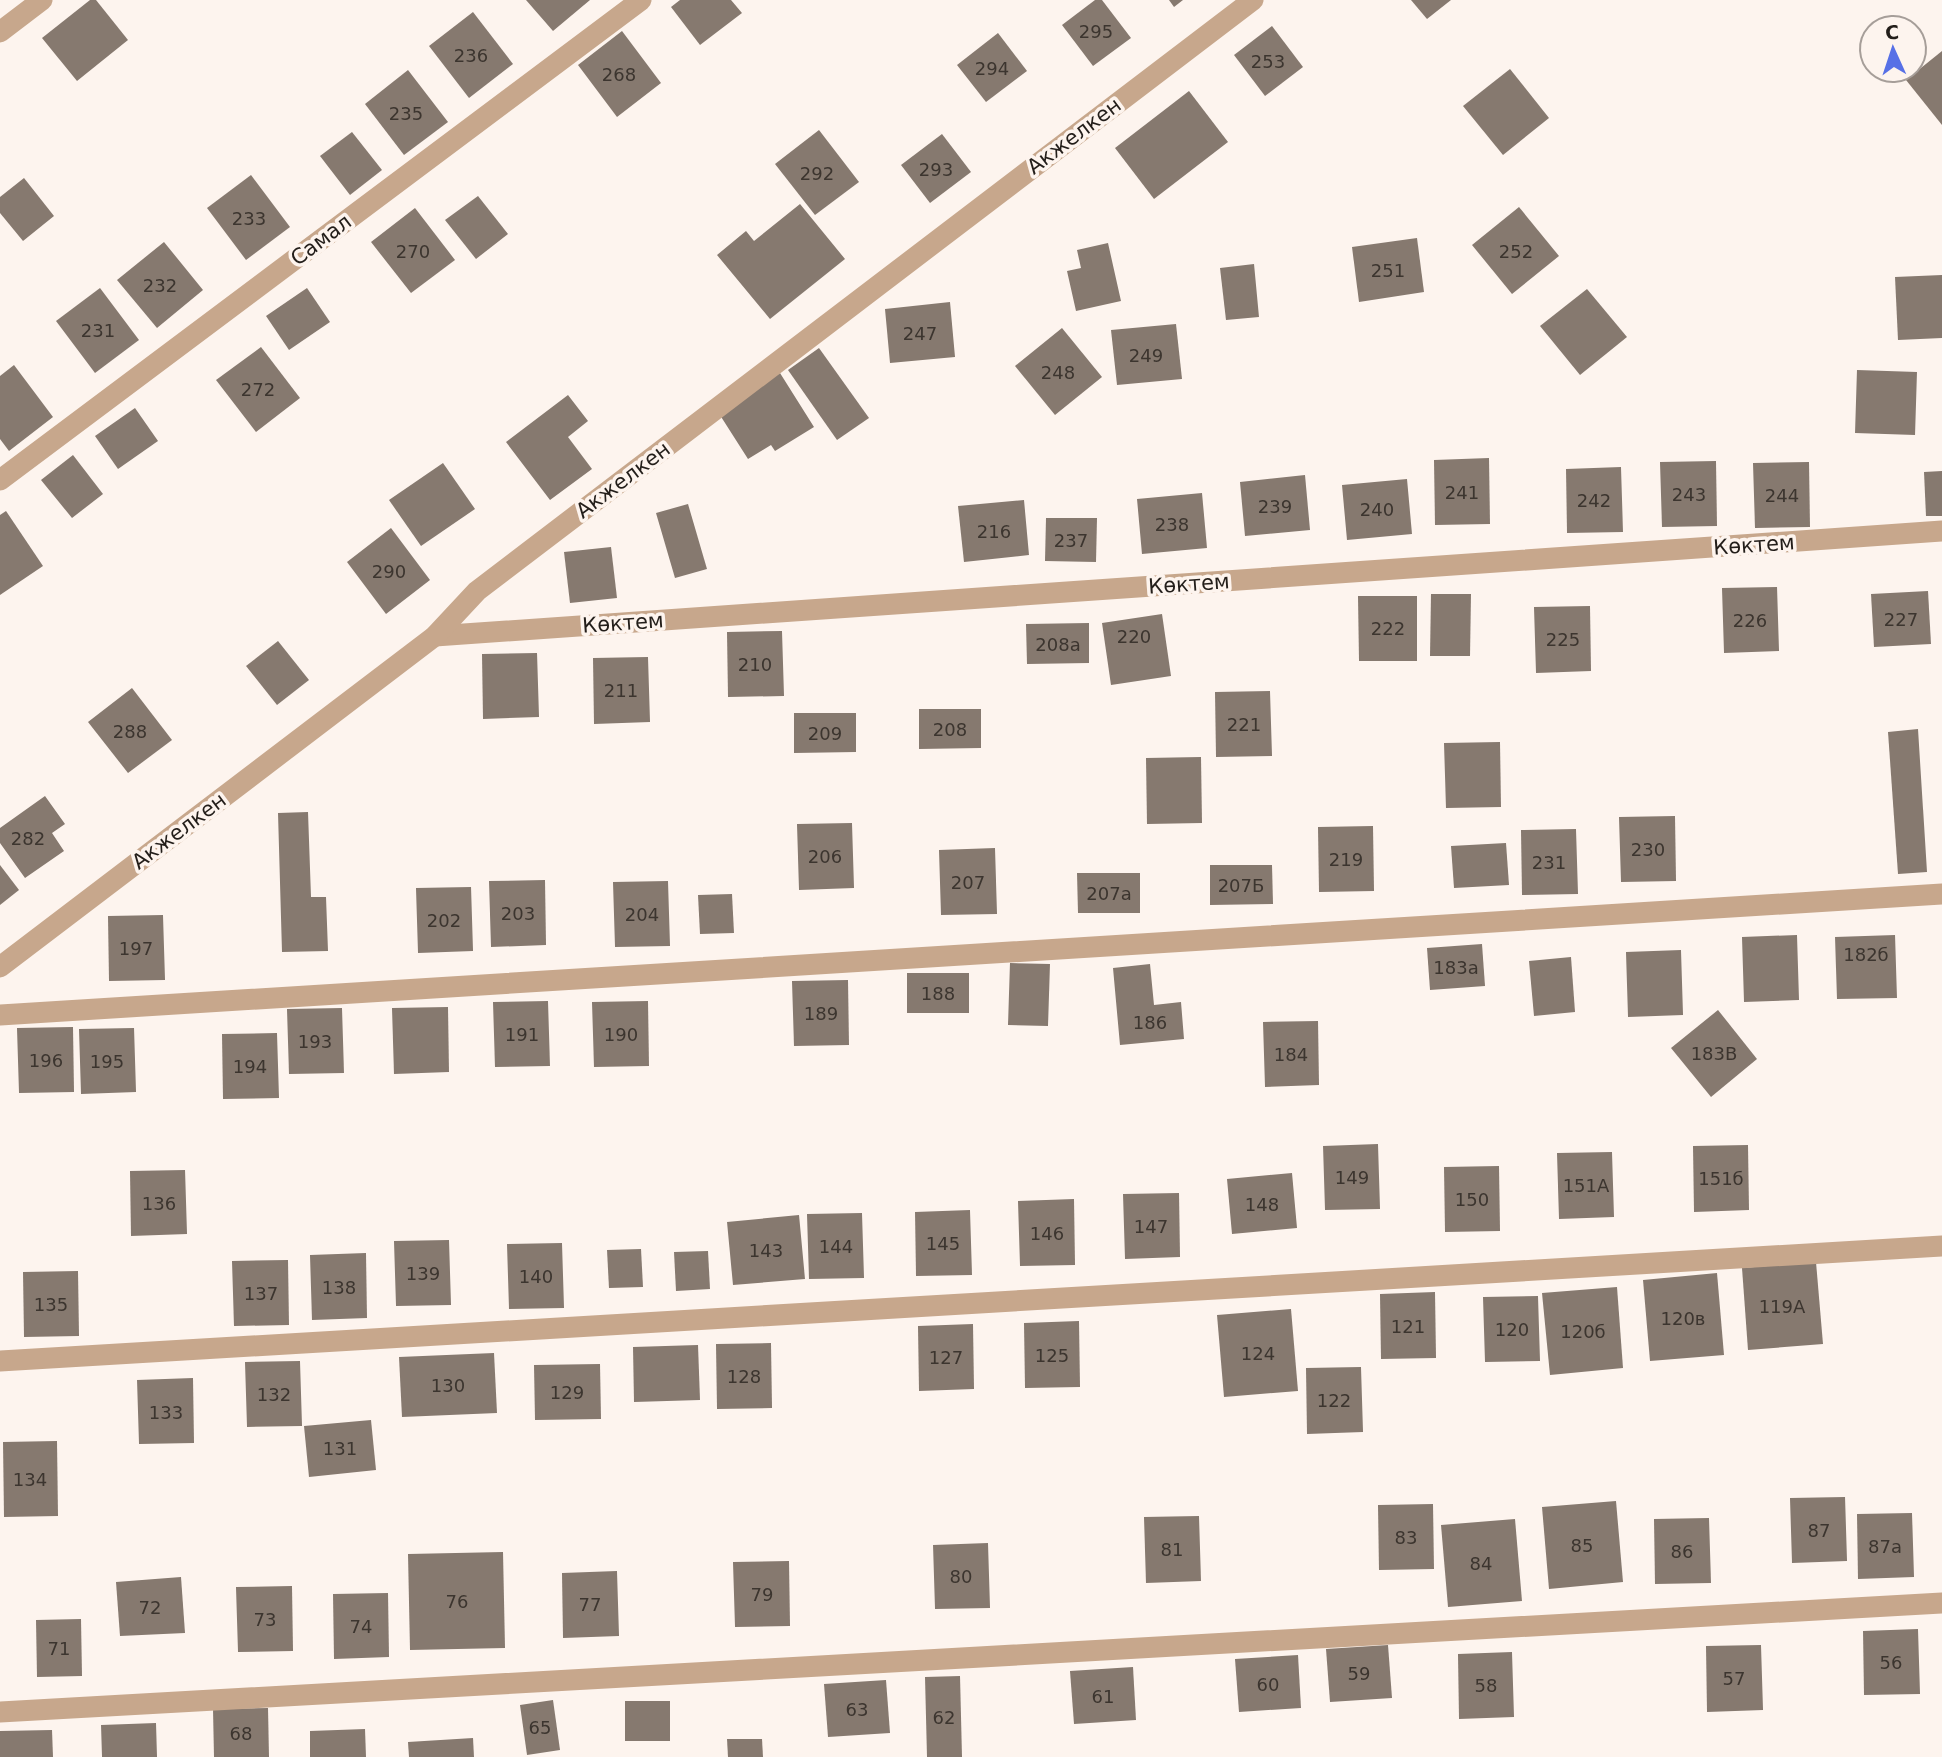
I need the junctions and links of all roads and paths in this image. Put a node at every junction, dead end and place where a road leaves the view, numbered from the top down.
1 (42, 0) edge
2 (641, 0) edge
3 (1253, 0) edge
4 (0, 32) edge
5 (0, 480) edge
6 (1942, 531) edge
7 (435, 636) junction
8 (1942, 894) edge
9 (0, 967) edge
10 (0, 1015) edge
11 (1942, 1246) edge
12 (0, 1361) edge
13 (1942, 1603) edge
14 (0, 1712) edge

1 - 4 street
2 - 5 street, Самал
3 - 7 street, Акжелкен
6 - 7 street, Көктем
7 - 9 street, Акжелкен
8 - 10 street
11 - 12 street
13 - 14 street

